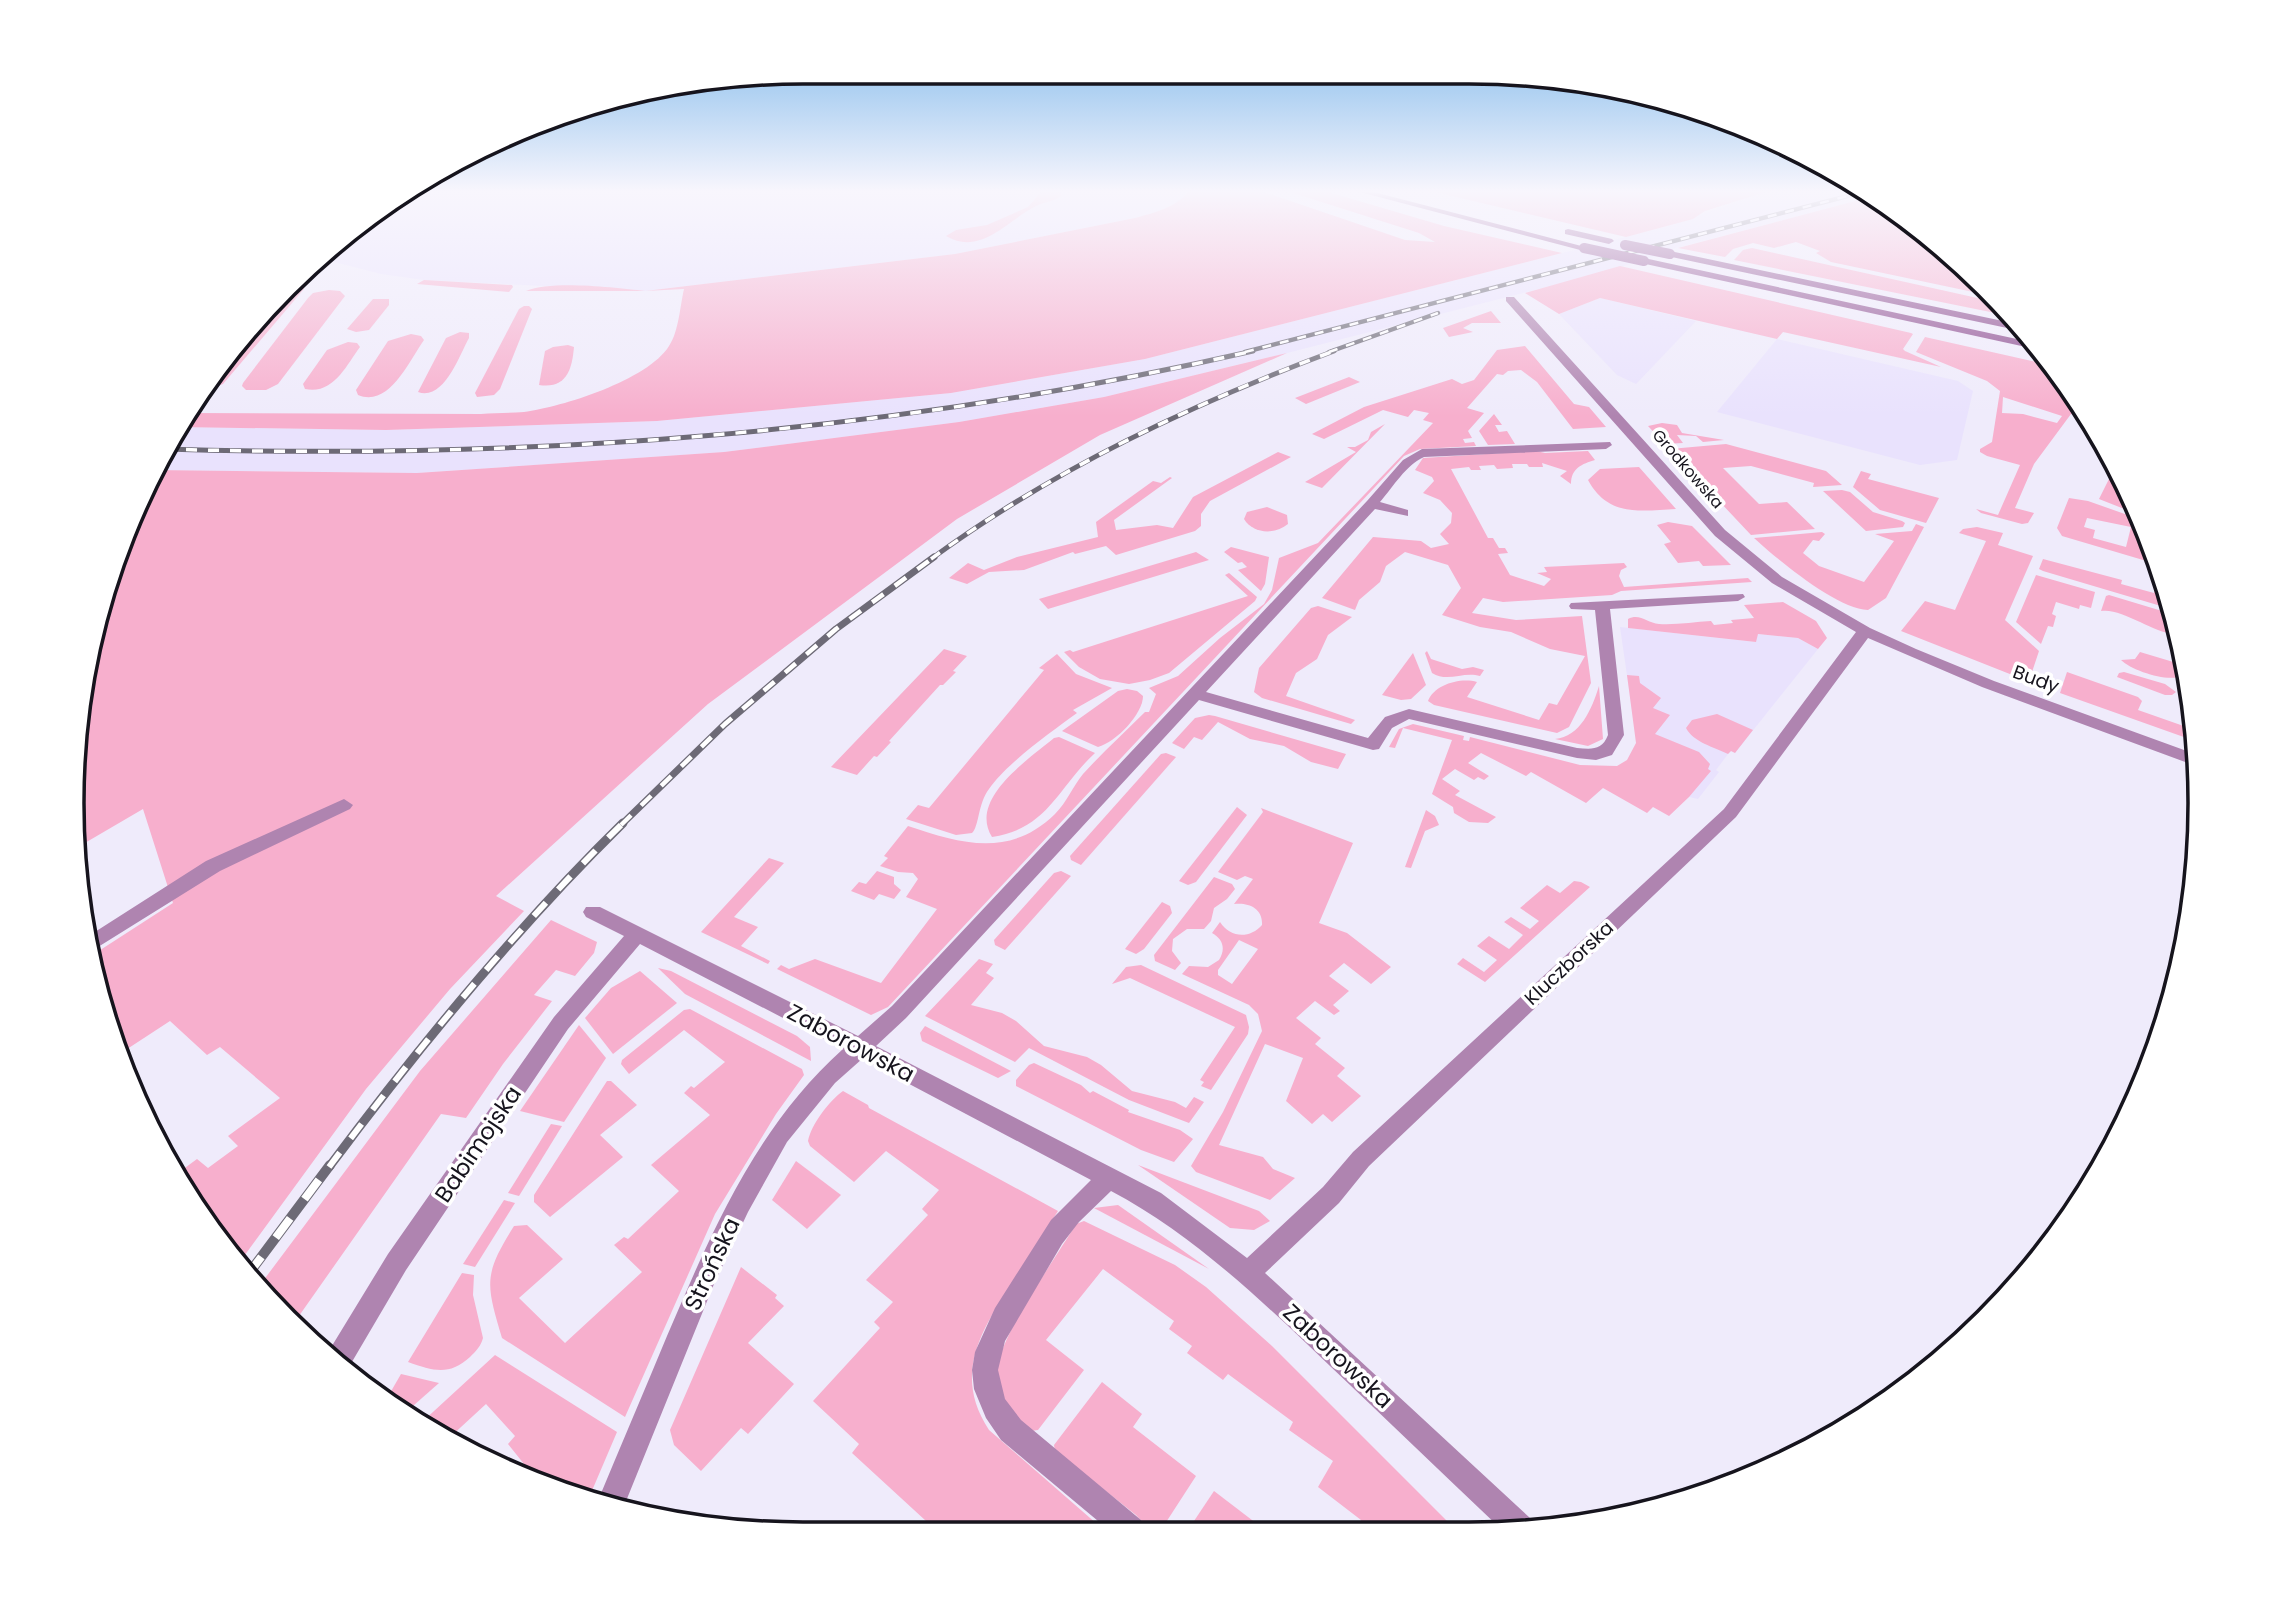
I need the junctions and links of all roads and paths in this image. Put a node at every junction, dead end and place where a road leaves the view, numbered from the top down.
1 (1667, 266) edge
2 (1727, 266) edge
3 (1510, 299) dead end
4 (2005, 324) edge
5 (2022, 343) edge
6 (1606, 445) dead end
7 (1372, 504) junction
8 (1403, 513) dead end
9 (1738, 597) dead end
10 (1602, 605) junction
11 (1576, 606) dead end
12 (1865, 631) junction
13 (1197, 694) junction
14 (2186, 756) edge
15 (344, 805) dead end
16 (593, 912) dead end
17 (636, 935) junction
18 (97, 940) edge
19 (860, 1049) junction
20 (1108, 1176) junction
21 (1248, 1273) junction
22 (341, 1354) edge
23 (613, 1497) edge
24 (1502, 1521) edge
25 (1120, 1522) edge

1 - 5 main road, bridge
2 - 4 main road, bridge
3 - 12 street, Grodkowska
6 - 7 street, Strońska
7 - 8 street
7 - 13 street, Strońska
9 - 10 street
10 - 11 street
10 - 13 street
12 - 14 street, Budy
12 - 21 street, Kluczborska
13 - 19 street, Strońska
15 - 18 street
16 - 17 street, Zaborowska
17 - 19 street, Zaborowska
17 - 22 street, Babimojska
19 - 20 street, Zaborowska
19 - 23 street, Strońska
20 - 21 street, Zaborowska
20 - 25 street
21 - 24 street, Zaborowska

